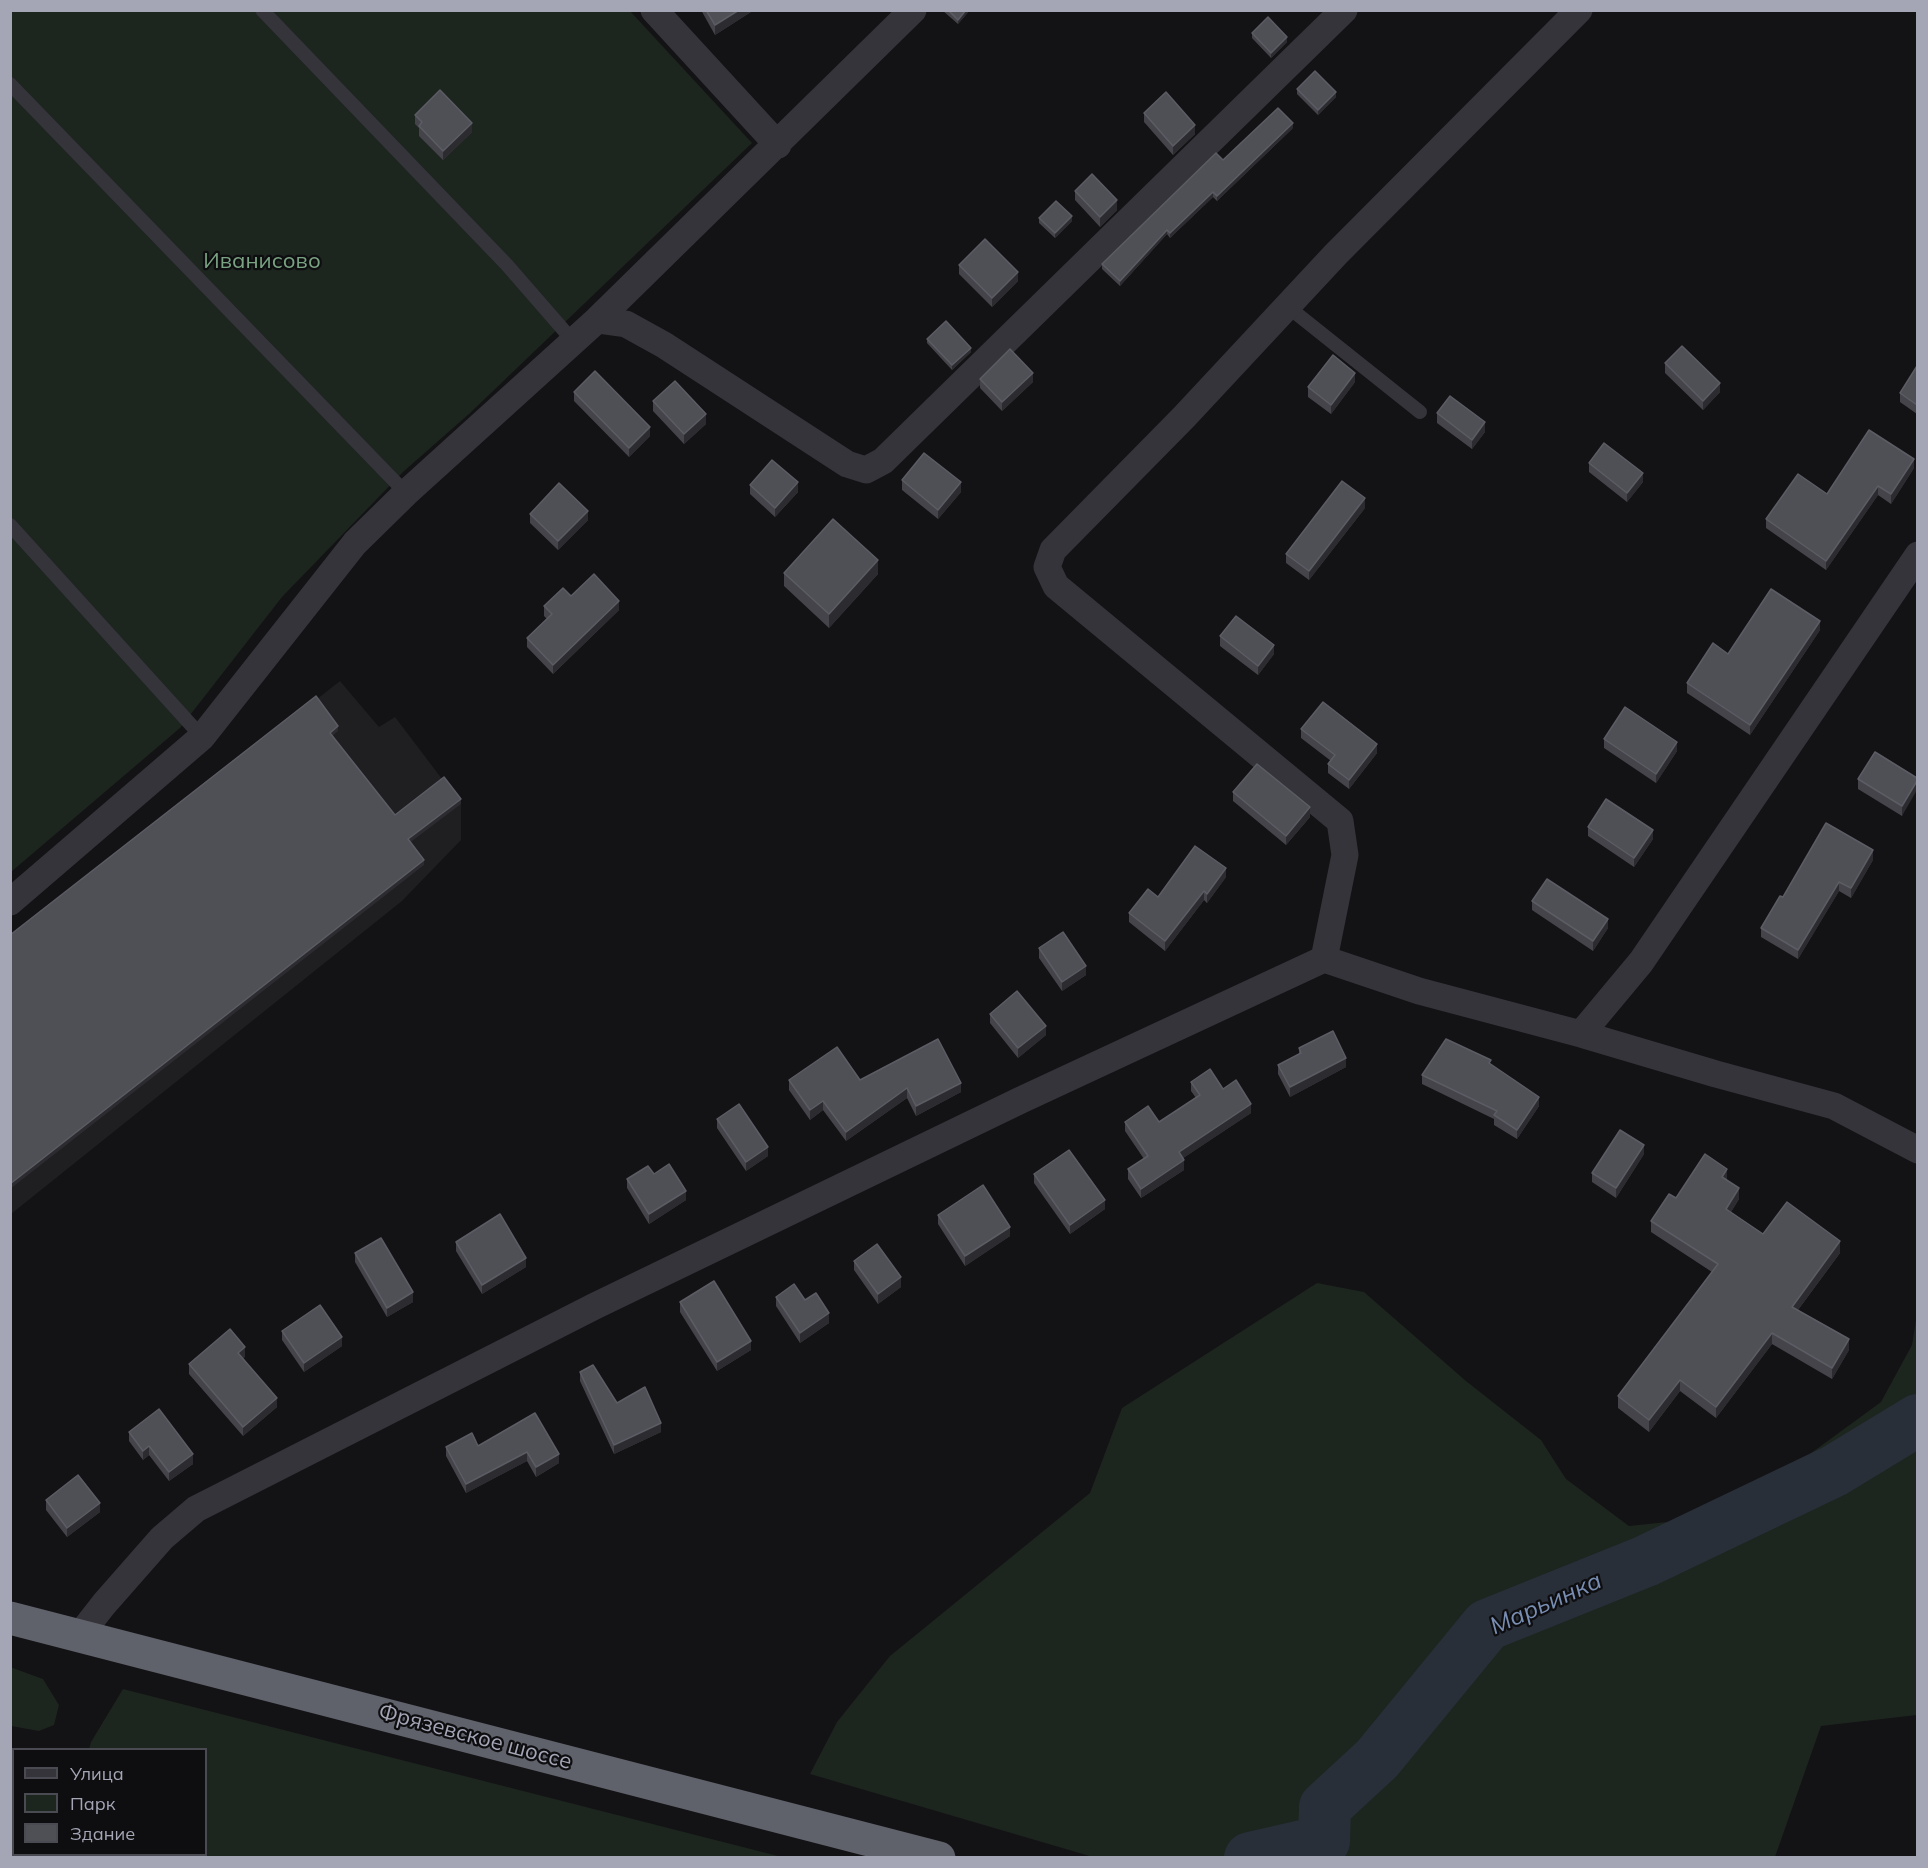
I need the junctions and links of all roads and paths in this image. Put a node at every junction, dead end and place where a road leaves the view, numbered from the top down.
1 (262, 10) edge
2 (654, 10) edge
3 (913, 10) edge
4 (1344, 10) edge
5 (1579, 10) edge
6 (10, 84) edge
7 (778, 145) junction
8 (1287, 306) junction
9 (597, 320) junction
10 (574, 342) junction
11 (1420, 412) dead end
12 (406, 493) junction
13 (10, 525) edge
14 (1917, 555) edge
15 (202, 737) junction
16 (10, 902) edge
17 (1324, 958) junction
18 (1581, 1034) junction
19 (1917, 1150) edge
20 (10, 1618) edge
21 (79, 1636) junction
22 (939, 1857) edge

1 - 10 lane
2 - 7 street
3 - 7 street
4 - 9 street
5 - 8 street
6 - 12 lane
7 - 9 street
8 - 11 lane
8 - 17 street
9 - 10 street
10 - 12 street
12 - 15 street
13 - 15 lane
14 - 18 street
15 - 16 street
17 - 18 street
17 - 21 street
18 - 19 street
20 - 21 highway, Фрязевское шоссе
21 - 22 highway, Фрязевское шоссе

